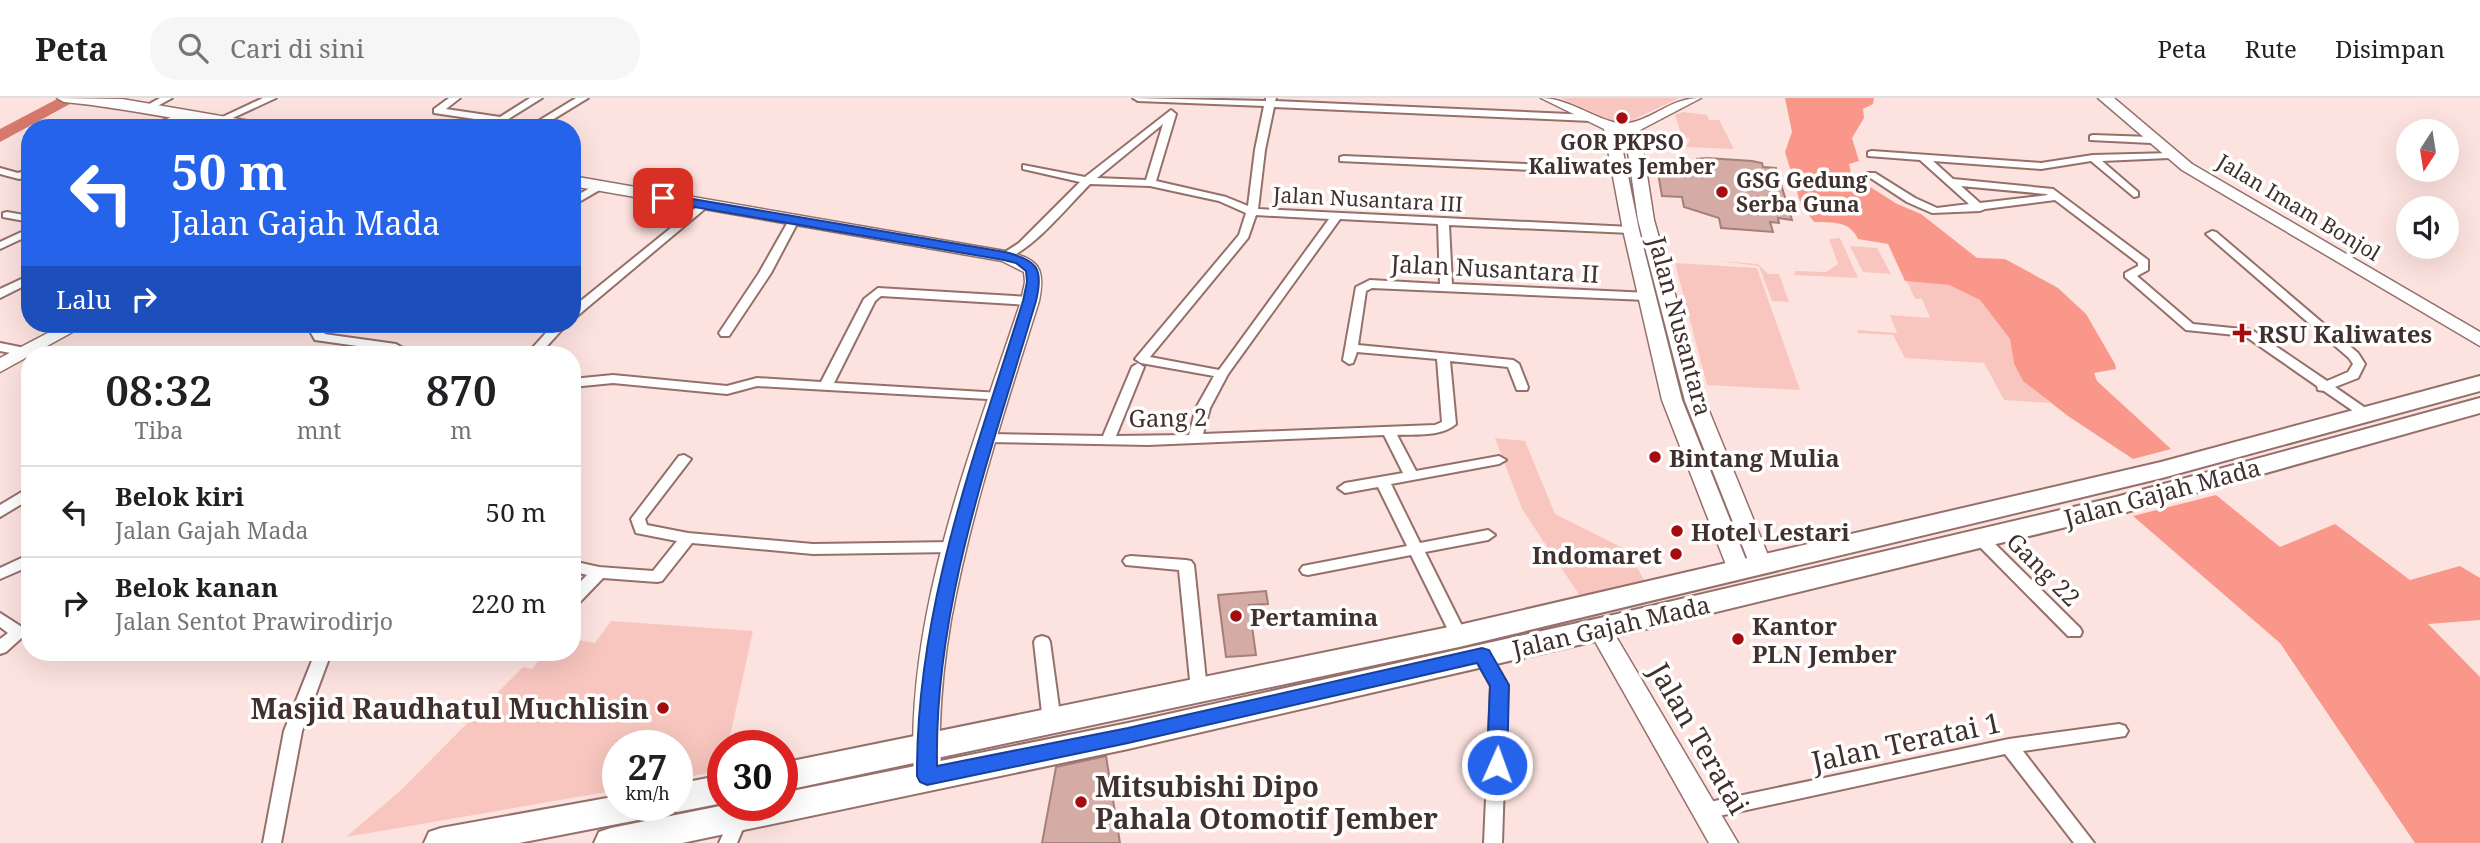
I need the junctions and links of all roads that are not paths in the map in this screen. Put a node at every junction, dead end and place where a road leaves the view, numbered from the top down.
1 (64, 98) edge
2 (167, 98) edge
3 (271, 98) edge
4 (455, 98) edge
5 (533, 98) edge
6 (583, 98) edge
7 (1139, 98) edge
8 (1415, 98) edge
9 (1548, 98) edge
10 (1694, 98) edge
11 (2105, 98) edge
12 (1178, 99) edge
13 (1271, 101) edge
14 (149, 107) junction
15 (1415, 110) junction
16 (189, 113) junction
17 (1171, 113) junction
18 (1591, 118) junction
19 (173, 119) edge
20 (216, 119) edge
21 (223, 119) edge
22 (484, 119) edge
23 (498, 119) edge
24 (547, 119) edge
25 (1611, 127) junction
26 (1632, 128) junction
27 (2093, 138) dead end
28 (2151, 140) junction
29 (1872, 154) dead end
30 (2169, 155) junction
31 (2093, 158) junction
32 (1345, 159) dead end
33 (1924, 159) junction
34 (2041, 166) junction
35 (1027, 167) dead end
36 (0, 171) edge
37 (1618, 171) junction
38 (21, 175) edge
39 (1871, 175) dead end
40 (1087, 181) junction
41 (1950, 182) junction
42 (581, 183) edge
43 (1150, 183) junction
44 (598, 186) junction
45 (2053, 194) junction
46 (2134, 194) dead end
47 (1253, 195) junction
48 (581, 197) edge
49 (1222, 199) junction
50 (1634, 204) junction
51 (703, 205) junction
52 (1980, 208) junction
53 (1252, 211) junction
54 (7, 215) dead end
55 (21, 217) edge
56 (1336, 217) junction
57 (794, 220) junction
58 (1443, 222) junction
59 (1631, 230) junction
60 (2212, 234) dead end
61 (21, 236) edge
62 (0, 246) edge
63 (1016, 254) junction
64 (21, 283) edge
65 (1446, 286) junction
66 (0, 294) edge
67 (1646, 296) junction
68 (1030, 301) junction
69 (581, 307) edge
70 (61, 333) edge
71 (317, 333) edge
72 (553, 333) edge
73 (725, 333) dead end
74 (2480, 340) edge
75 (37, 346) edge
76 (382, 346) edge
77 (540, 346) edge
78 (0, 347) edge
79 (21, 351) edge
80 (21, 355) edge
81 (1443, 356) junction
82 (0, 366) edge
83 (1138, 367) dead end
84 (1222, 374) junction
85 (581, 382) edge
86 (2480, 383) edge
87 (826, 385) junction
88 (1521, 387) dead end
89 (2323, 387) junction
90 (1000, 397) junction
91 (2480, 405) edge
92 (2367, 414) junction
93 (1388, 431) junction
94 (987, 438) junction
95 (1108, 440) junction
96 (1195, 440) junction
97 (2298, 444) junction
98 (684, 459) dead end
99 (1499, 460) dead end
100 (1412, 476) junction
101 (1383, 483) junction
102 (1345, 488) dead end
103 (21, 498) edge
104 (0, 512) edge
105 (1488, 535) dead end
106 (688, 538) junction
107 (1981, 538) junction
108 (955, 547) junction
109 (1414, 550) junction
110 (1131, 561) dead end
111 (21, 564) edge
112 (581, 568) edge
113 (1750, 568) junction
114 (1308, 570) dead end
115 (599, 572) junction
116 (0, 574) edge
117 (581, 591) edge
118 (0, 619) edge
119 (1600, 629) junction
120 (2074, 632) dead end
121 (1459, 636) junction
122 (1042, 642) dead end
123 (0, 648) edge
124 (1482, 655) junction
125 (320, 661) edge
126 (1199, 690) junction
127 (1052, 722) junction
128 (2119, 731) dead end
129 (2009, 746) junction
130 (926, 762) junction
131 (798, 775) edge
132 (798, 797) edge
133 (1705, 811) junction
134 (707, 820) edge
135 (632, 832) edge
136 (272, 843) edge
137 (440, 843) edge
138 (1493, 843) edge
139 (1724, 843) edge
140 (2085, 843) edge

1 - 14 street
2 - 14 street
3 - 21 street
4 - 22 street
5 - 23 street
6 - 24 street
7 - 12 street
8 - 15 street
9 - 18 street
10 - 26 street
11 - 28 street, Jalan Imam Bonjol
12 - 13 street
12 - 17 street
13 - 15 street
13 - 47 street
14 - 16 street
15 - 18 street
16 - 19 street
16 - 20 street
17 - 40 street
17 - 43 street
18 - 25 street
25 - 26 street
25 - 37 street, Jalan Nusantara
26 - 50 street, Jalan Nusantara
27 - 28 street
28 - 30 street, Jalan Imam Bonjol
29 - 33 street
30 - 31 street
30 - 74 street, Jalan Imam Bonjol
31 - 34 street
31 - 46 street
32 - 37 street
33 - 34 street
33 - 41 street
34 - 45 street
35 - 40 street, Jalan Nusantara III
36 - 38 street
37 - 50 street, Jalan Nusantara
39 - 52 street
40 - 43 street, Jalan Nusantara III
40 - 63 street
41 - 45 street
41 - 52 street
42 - 44 street
43 - 49 street, Jalan Nusantara III
44 - 48 street
44 - 51 street
45 - 52 street
45 - 89 street
47 - 49 street
47 - 53 street
49 - 53 street, Jalan Nusantara III
50 - 59 street, Jalan Nusantara
50 - 113 street, Jalan Nusantara
51 - 57 street
51 - 69 street
53 - 56 street, Jalan Nusantara III
53 - 84 street
54 - 55 street
56 - 58 street, Jalan Nusantara III
56 - 84 street
57 - 63 street
57 - 73 street
58 - 59 street, Jalan Nusantara III
58 - 65 street
59 - 67 street, Jalan Nusantara
60 - 89 street
61 - 62 street
63 - 68 street
64 - 66 street
65 - 67 street, Jalan Nusantara II
65 - 81 street, Jalan Nusantara II
67 - 113 street, Jalan Nusantara
68 - 87 street
68 - 90 street
70 - 75 street
71 - 76 street
72 - 77 street
78 - 79 street
80 - 82 street
81 - 88 street
81 - 93 street, Gang 2
83 - 95 street
84 - 96 street
85 - 87 street
86 - 92 highway, Jalan Gajah Mada
87 - 90 street
89 - 92 street
90 - 94 street
91 - 97 highway, Jalan Gajah Mada
92 - 97 highway, Jalan Gajah Mada
93 - 96 street, Gang 2
93 - 100 street
94 - 95 street, Gang 2
94 - 108 street
95 - 96 street, Gang 2
97 - 107 highway, Jalan Gajah Mada
97 - 113 highway, Jalan Gajah Mada
98 - 106 street
99 - 100 street
100 - 101 street
101 - 102 street
101 - 109 street
103 - 104 street
105 - 109 street
106 - 108 street
106 - 115 street
107 - 119 highway, Jalan Gajah Mada
107 - 120 street, Gang 22
108 - 130 street
109 - 114 street
109 - 121 street
110 - 126 street
111 - 116 street
112 - 115 street
113 - 121 highway, Jalan Gajah Mada
115 - 117 street
118 - 123 street
119 - 124 highway, Jalan Gajah Mada
119 - 133 street, Jalan Teratai
121 - 126 highway, Jalan Gajah Mada
122 - 127 street
124 - 130 highway, Jalan Gajah Mada
124 - 138 street
125 - 136 street
126 - 127 highway, Jalan Gajah Mada
127 - 130 highway, Jalan Gajah Mada
128 - 129 street, Jalan Teratai 1
129 - 133 street, Jalan Teratai 1
129 - 140 street
130 - 131 highway, Jalan Gajah Mada
130 - 132 highway, Jalan Gajah Mada
133 - 139 street, Jalan Teratai
134 - 135 highway, Jalan Gajah Mada
135 - 137 highway, Jalan Gajah Mada

